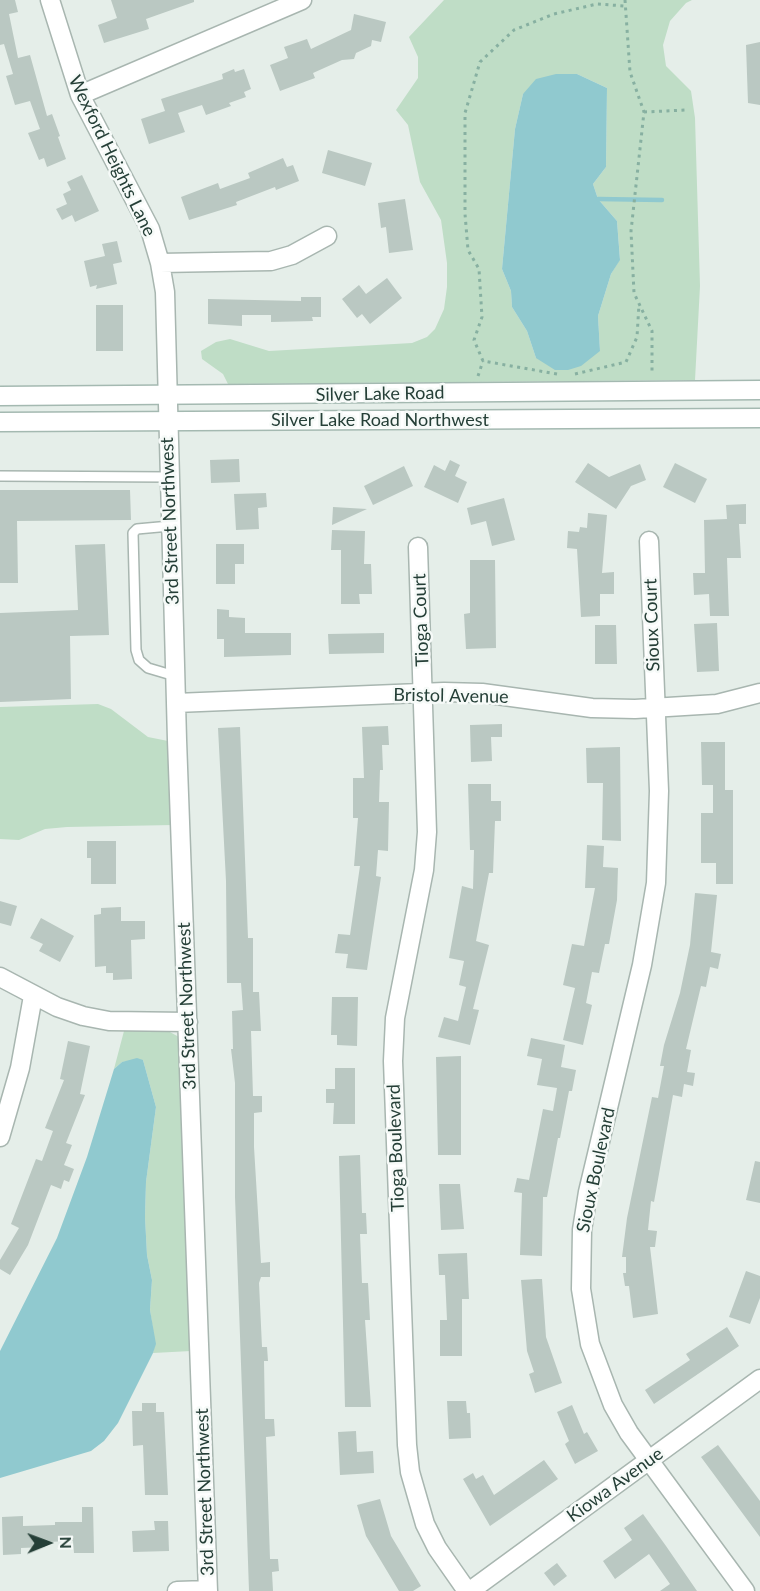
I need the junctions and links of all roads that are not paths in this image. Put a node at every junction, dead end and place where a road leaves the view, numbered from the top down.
1 (50, 0) edge
2 (302, 0) edge
3 (80, 95) junction
4 (327, 236) dead end
5 (160, 263) junction
6 (760, 390) edge
7 (0, 396) edge
8 (168, 396) junction
9 (760, 418) edge
10 (0, 422) edge
11 (167, 422) junction
12 (0, 476) edge
13 (168, 477) junction
14 (170, 526) junction
15 (649, 541) dead end
16 (418, 547) dead end
17 (175, 676) junction
18 (424, 693) junction
19 (760, 693) edge
20 (176, 702) junction
21 (656, 708) junction
22 (0, 977) edge
23 (33, 996) junction
24 (188, 1022) junction
25 (0, 1137) edge
26 (760, 1379) edge
27 (649, 1460) junction
28 (208, 1590) edge
29 (177, 1591) edge
30 (469, 1591) edge
31 (745, 1591) edge

1 - 3 street, Wexford Heights Lane
2 - 3 street
3 - 5 street, Wexford Heights Lane
4 - 5 street
5 - 8 street, Wexford Heights Lane
6 - 8 street, Silver Lake Road
7 - 8 street, Silver Lake Road
8 - 11 street, Wexford Heights Lane
9 - 11 street, Silver Lake Road Northwest
10 - 11 street, Silver Lake Road Northwest
11 - 13 street, 3rd Street Northwest
12 - 13 lane
13 - 14 street, 3rd Street Northwest
14 - 17 street, 3rd Street Northwest
14 - 17 lane
15 - 21 street, Sioux Court
16 - 18 street, Tioga Court
17 - 20 street, 3rd Street Northwest
18 - 20 street, Bristol Avenue
18 - 21 street, Bristol Avenue
18 - 30 street, Tioga Boulevard
19 - 21 street, Bristol Avenue
20 - 24 street, 3rd Street Northwest
21 - 27 street, Sioux Boulevard
22 - 23 street
23 - 24 street
23 - 25 street
24 - 28 street, 3rd Street Northwest
26 - 27 street, Kiowa Avenue
27 - 30 street, Kiowa Avenue
27 - 31 street, Sioux Boulevard
28 - 29 street

